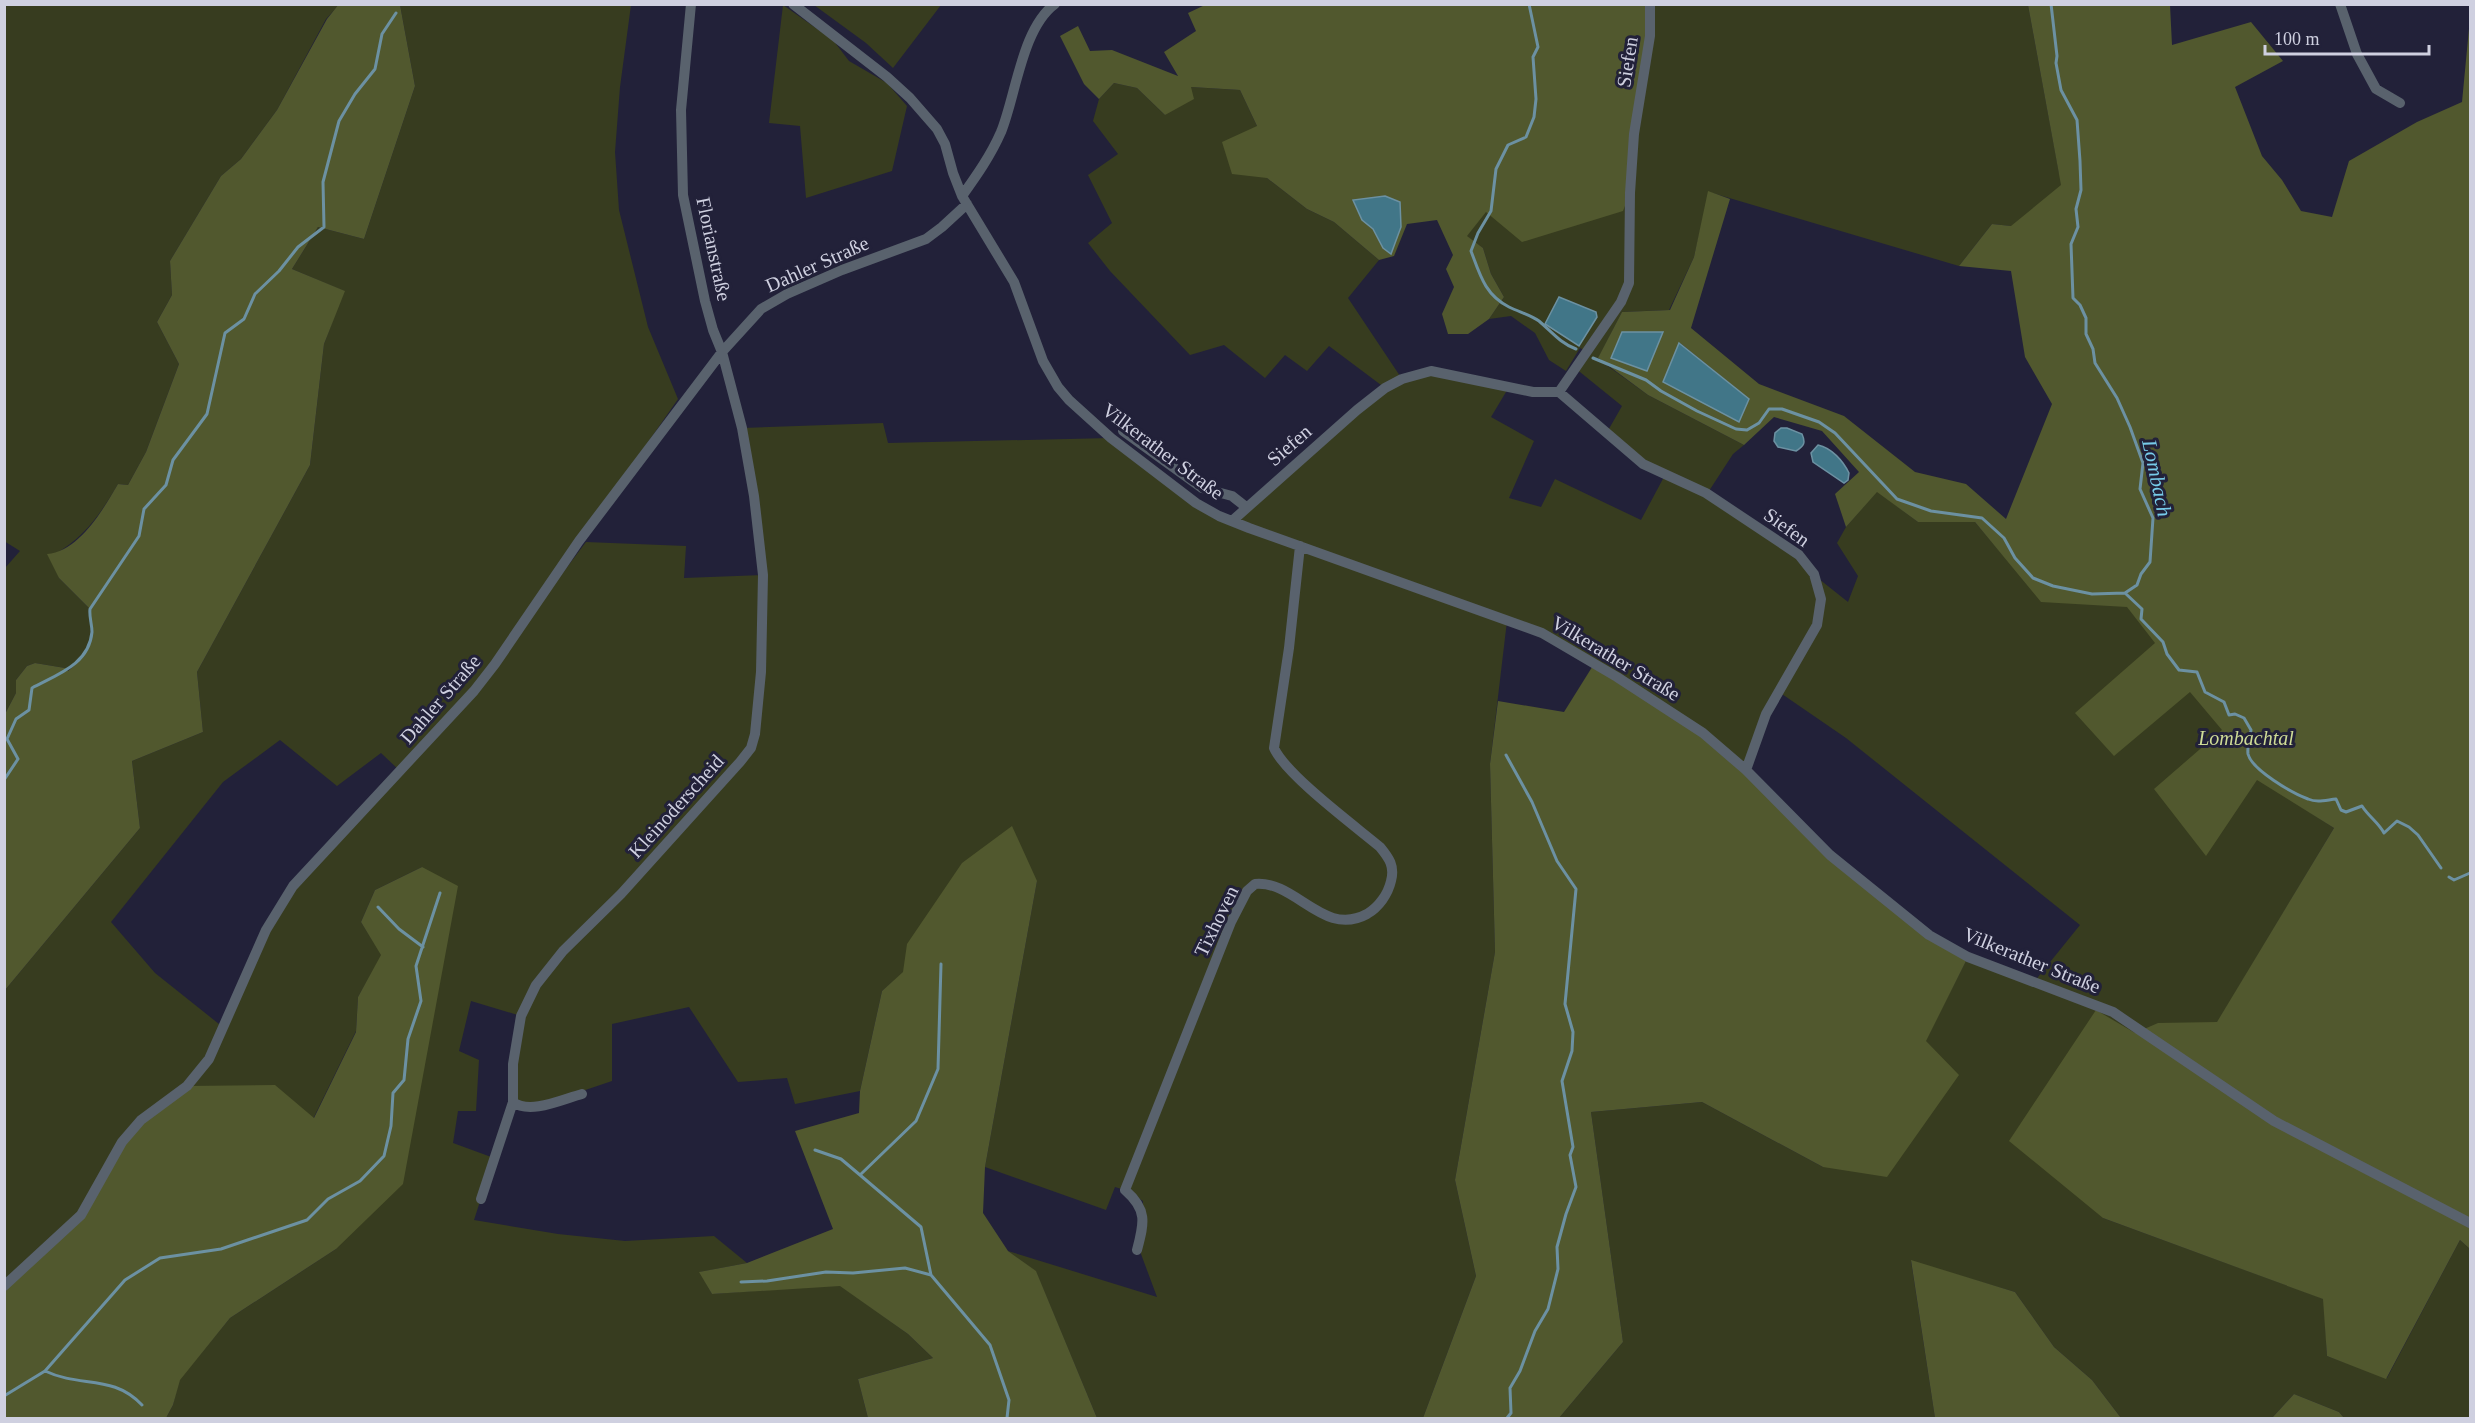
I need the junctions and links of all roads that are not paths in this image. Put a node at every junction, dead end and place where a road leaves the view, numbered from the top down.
1 (691, 4) edge
2 (793, 4) edge
3 (1055, 4) edge
4 (1650, 4) edge
5 (2340, 4) edge
6 (2400, 103) dead end
7 (965, 200) junction
8 (722, 352) junction
9 (1559, 392) junction
10 (1130, 431) dead end
11 (754, 495) joint
12 (1246, 507) junction
13 (1232, 521) junction
14 (1300, 546) junction
15 (1746, 770) junction
16 (582, 1094) dead end
17 (513, 1102) junction
18 (481, 1199) dead end
19 (2470, 1223) edge
20 (1137, 1250) dead end
21 (4, 1286) edge

1 - 8 street, Florianstraße
2 - 7 street, Vilkerather Straße
3 - 7 street, Dahler Straße
4 - 9 street, Siefen
5 - 6 street
7 - 8 street, Dahler Straße
7 - 13 street, Vilkerather Straße
8 - 11 street, Florianstraße
8 - 21 street, Dahler Straße
9 - 12 street, Siefen
9 - 15 street, Siefen
10 - 12 street
11 - 17 street, Kleinoderscheid
12 - 13 street, Siefen
13 - 14 street, Vilkerather Straße
14 - 15 street, Vilkerather Straße
14 - 20 street, Tixhoven
15 - 19 street, Vilkerather Straße
16 - 17 street
17 - 18 street, Kleinoderscheid

